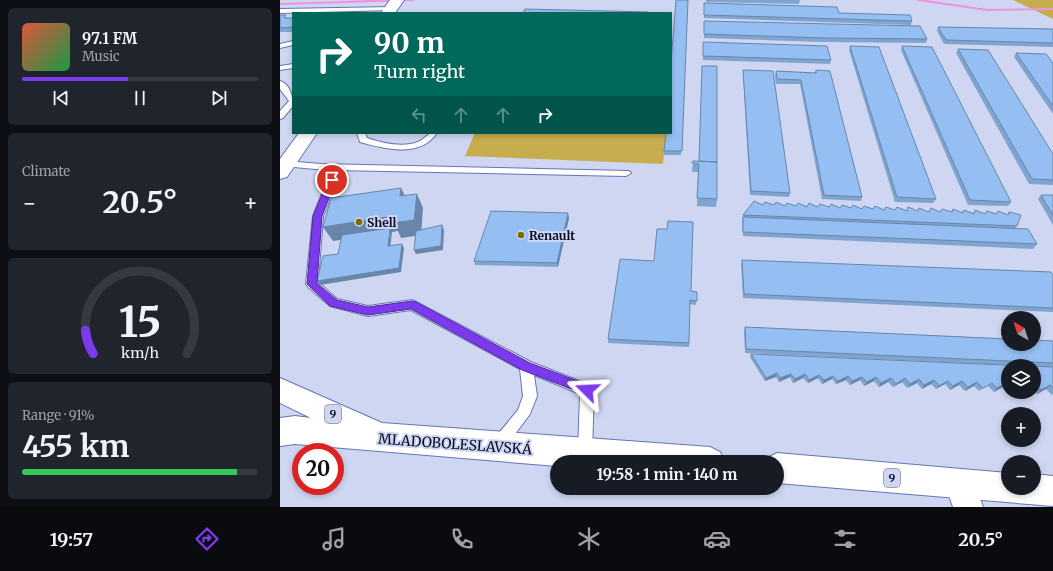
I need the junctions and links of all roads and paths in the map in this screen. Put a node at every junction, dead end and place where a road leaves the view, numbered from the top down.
1 (393, 6) edge
2 (280, 11) edge
3 (292, 43) edge
4 (280, 46) edge
5 (292, 66) edge
6 (280, 68) edge
7 (280, 83) edge
8 (292, 101) edge
9 (292, 103) edge
10 (280, 116) edge
11 (307, 134) edge
12 (361, 134) edge
13 (432, 134) edge
14 (330, 167) junction
15 (283, 169) edge
16 (626, 172) dead end
17 (526, 366) junction
18 (280, 390) edge
19 (285, 429) edge
20 (386, 439) junction
21 (496, 447) junction
22 (585, 452) junction
23 (622, 455) edge
24 (784, 469) edge
25 (1001, 489) edge
26 (1041, 490) edge
27 (1053, 491) edge
28 (964, 496) edge

1 - 2 lane
3 - 4 lane
5 - 6 lane
7 - 8 lane
9 - 10 lane
11 - 15 main road
12 - 13 lane
14 - 15 lane
14 - 16 lane
14 - 17 lane
17 - 21 lane
17 - 22 lane
18 - 20 main road, 9
19 - 20 main road, MLADOBOLESLAVSKÁ / 9
20 - 21 main road, MLADOBOLESLAVSKÁ / 9
21 - 22 main road, MLADOBOLESLAVSKÁ / 9
22 - 23 main road, MLADOBOLESLAVSKÁ / 9
24 - 28 main road, 9
25 - 28 main road, 9
26 - 27 main road

